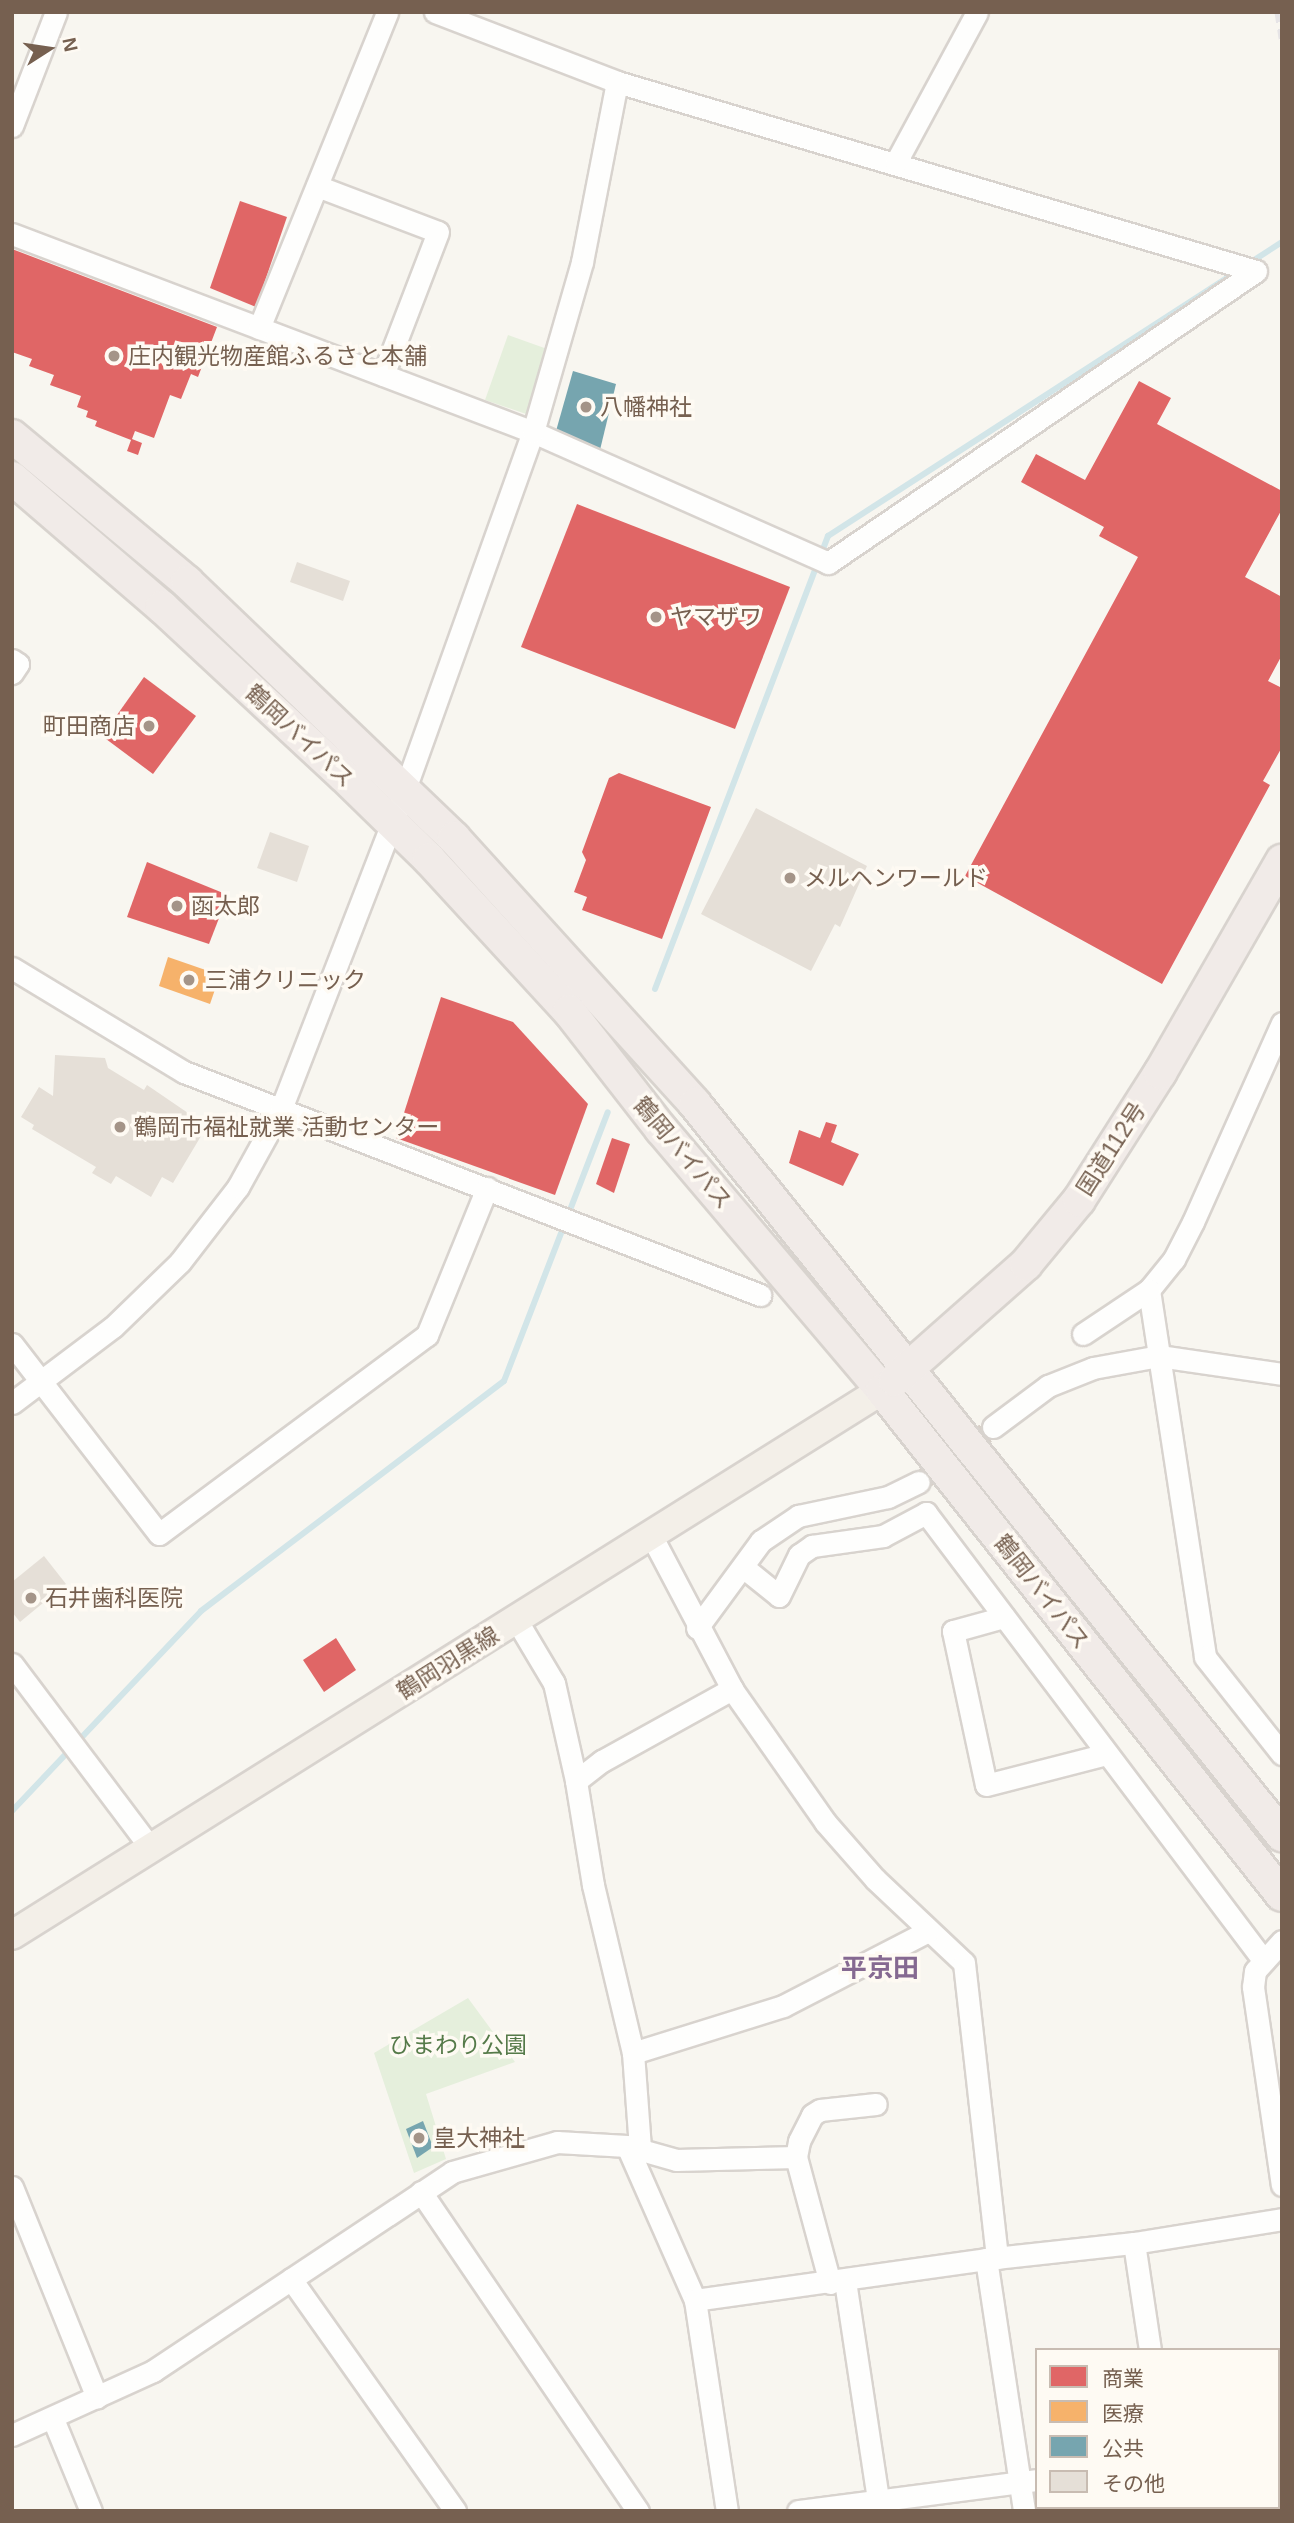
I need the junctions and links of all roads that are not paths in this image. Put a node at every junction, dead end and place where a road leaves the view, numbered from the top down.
1 (56, 12) edge
2 (387, 12) edge
3 (435, 12) edge
4 (977, 12) edge
5 (962, 21) edge
6 (617, 82) junction
7 (12, 126) edge
8 (896, 162) junction
9 (317, 186) junction
10 (12, 234) edge
11 (259, 328) junction
12 (383, 375) junction
13 (533, 432) junction
14 (12, 436) edge
15 (12, 478) edge
16 (12, 660) edge
17 (12, 673) edge
18 (405, 789) junction
19 (392, 823) junction
20 (1282, 861) edge
21 (13, 970) edge
22 (1282, 1023) edge
23 (281, 1109) junction
24 (487, 1188) junction
25 (1149, 1290) junction
26 (760, 1295) dead end
27 (1083, 1334) dead end
28 (12, 1344) edge
29 (1159, 1356) junction
30 (910, 1368) junction
31 (1282, 1374) edge
32 (41, 1381) junction
33 (883, 1390) junction
34 (12, 1403) edge
35 (993, 1427) tunnel mouth
36 (919, 1482) tunnel mouth
37 (652, 1537) junction
38 (743, 1567) junction
39 (1004, 1617) junction
40 (517, 1621) junction
41 (697, 1628) junction
42 (12, 1664) edge
43 (733, 1689) junction
44 (1107, 1754) junction
45 (1282, 1754) edge
46 (576, 1781) junction
47 (1282, 1835) edge
48 (150, 1847) junction
49 (1282, 1895) edge
50 (928, 1931) junction
51 (12, 1935) edge
52 (1282, 1941) edge
53 (1264, 1961) junction
54 (632, 2053) junction
55 (876, 2104) dead end
56 (634, 2147) junction
57 (796, 2157) junction
58 (1282, 2185) edge
59 (12, 2187) edge
60 (421, 2192) junction
61 (1282, 2219) edge
62 (1134, 2243) junction
63 (992, 2258) junction
64 (291, 2279) junction
65 (838, 2282) junction
66 (695, 2300) junction
67 (1150, 2348) edge
68 (97, 2397) junction
69 (53, 2419) junction
70 (12, 2435) edge
71 (1028, 2481) edge
72 (873, 2504) edge
73 (91, 2511) edge
74 (455, 2511) edge
75 (638, 2511) edge
76 (727, 2511) edge
77 (798, 2511) edge
78 (1024, 2511) edge

1 - 7 street
2 - 9 street
3 - 6 street
4 - 5 street
5 - 8 street
6 - 8 street
6 - 13 street
8 - 13 street
9 - 11 street
9 - 12 street
10 - 11 street
11 - 12 street
12 - 13 street
13 - 18 street
14 - 18 highway, 鶴岡バイパス
15 - 19 highway, 鶴岡バイパス
16 - 17 street
18 - 19 street
18 - 30 highway, 鶴岡バイパス
19 - 23 street
19 - 33 highway, 鶴岡バイパス
20 - 30 highway, 国道112号
21 - 23 street
22 - 25 street
23 - 24 street
23 - 32 street
24 - 26 street
24 - 32 street
25 - 27 street
25 - 29 street
28 - 32 street
29 - 31 street
29 - 35 street
29 - 45 street
30 - 33 highway, 国道112号
30 - 47 highway, 鶴岡バイパス
32 - 34 street
33 - 37 main road, 鶴岡羽黒線
33 - 49 highway, 鶴岡バイパス
36 - 38 street
37 - 40 main road, 鶴岡羽黒線
37 - 41 street
38 - 39 street
38 - 41 street
39 - 44 street
39 - 44 street
40 - 46 street
40 - 48 main road, 鶴岡羽黒線
41 - 43 street
42 - 48 street
43 - 46 street
43 - 50 street
44 - 53 street
46 - 54 street
48 - 51 main road, 鶴岡羽黒線
50 - 54 street
50 - 63 street
52 - 53 street
53 - 58 street
54 - 56 street
55 - 57 street
56 - 57 street
56 - 60 street
56 - 66 street
57 - 65 street
59 - 68 street
60 - 64 street
60 - 75 street
61 - 62 street
62 - 63 street
62 - 67 street
63 - 65 street
63 - 71 street
64 - 68 street
64 - 74 street
65 - 66 street
65 - 72 street
66 - 76 street
68 - 69 street
69 - 70 street
69 - 73 street
71 - 72 street
71 - 78 street
72 - 77 street

